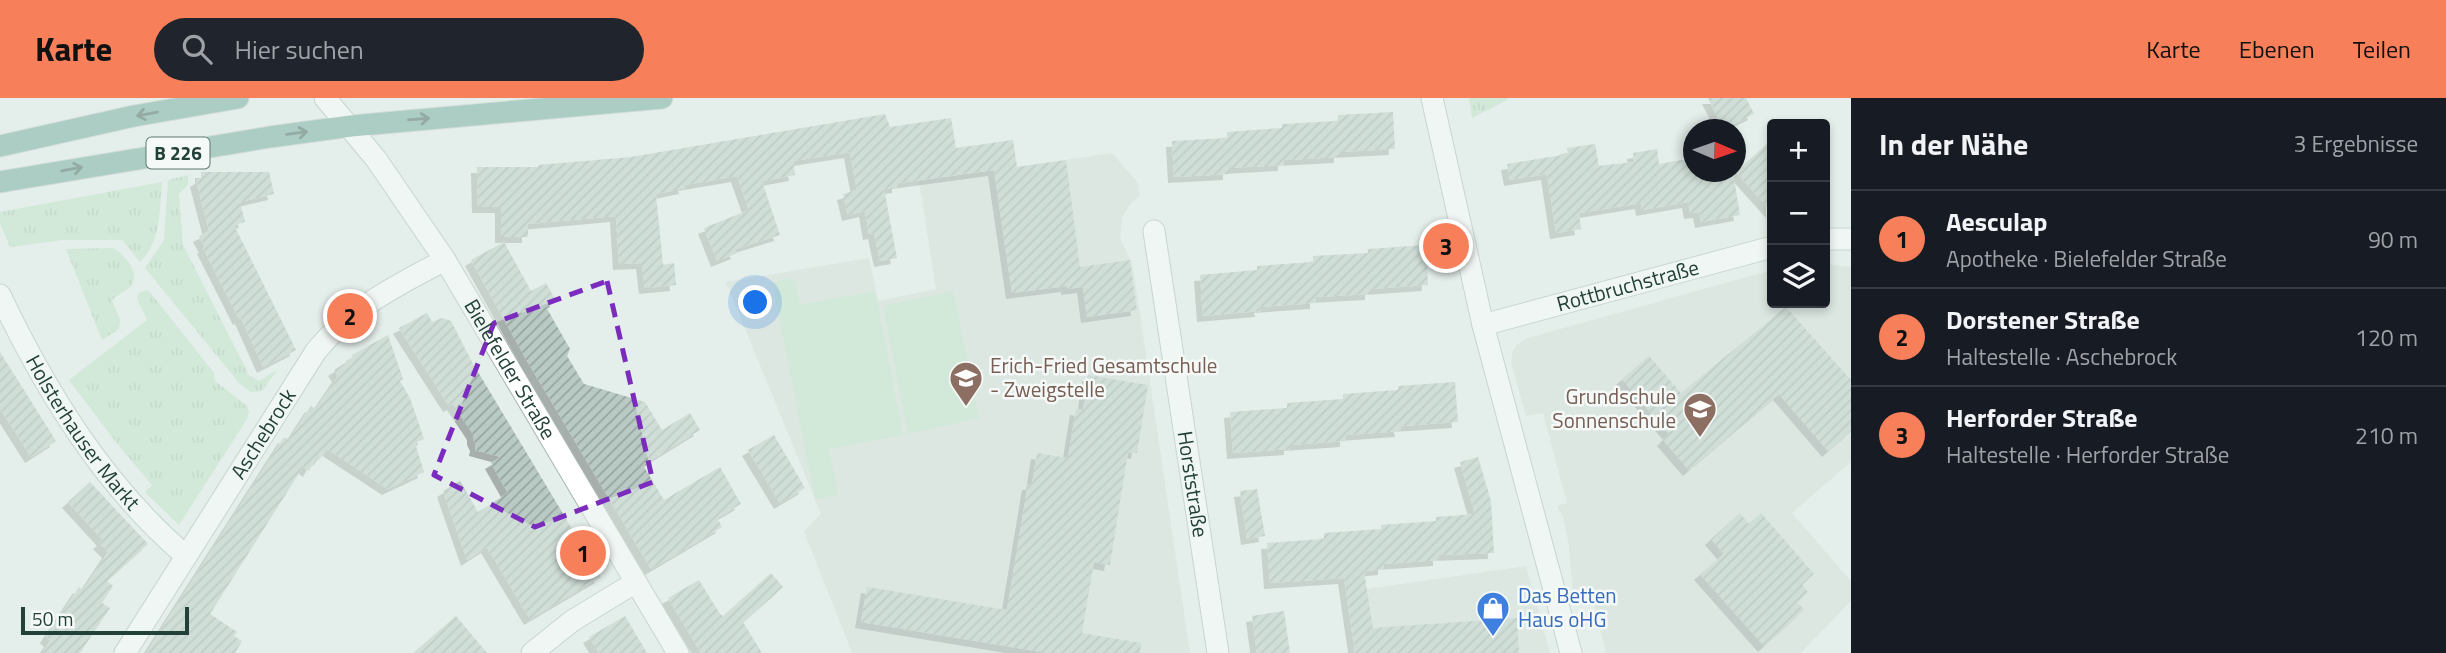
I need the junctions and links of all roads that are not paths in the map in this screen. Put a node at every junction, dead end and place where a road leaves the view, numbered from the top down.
1 (238, 98) edge
2 (325, 98) edge
3 (662, 98) edge
4 (1432, 98) edge
5 (351, 126) junction
6 (0, 146) edge
7 (0, 182) edge
8 (1154, 231) dead end
9 (1830, 239) edge
10 (1851, 239) edge
11 (1767, 248) edge
12 (445, 260) junction
13 (0, 295) edge
14 (1483, 325) junction
15 (186, 556) junction
16 (636, 582) junction
17 (125, 653) edge
18 (532, 653) edge
19 (678, 653) edge
20 (1217, 653) edge
21 (1571, 653) edge

1 -> 6 main road, B 226
2 - 5 street, Bielefelder Straße
5 -> 3 main road, B 226
4 - 14 street
7 -> 5 main road, B 226
5 - 12 street, Bielefelder Straße
8 - 20 street, Horststraße
9 - 10 street
11 - 14 street, Rottbruchstraße
12 - 15 street, Aschebrock
12 - 16 street, Bielefelder Straße
13 - 15 street, Holsterhauser Markt
14 - 21 street
15 - 17 street, Aschebrock
16 - 18 street
16 - 19 street, Bielefelder Straße

